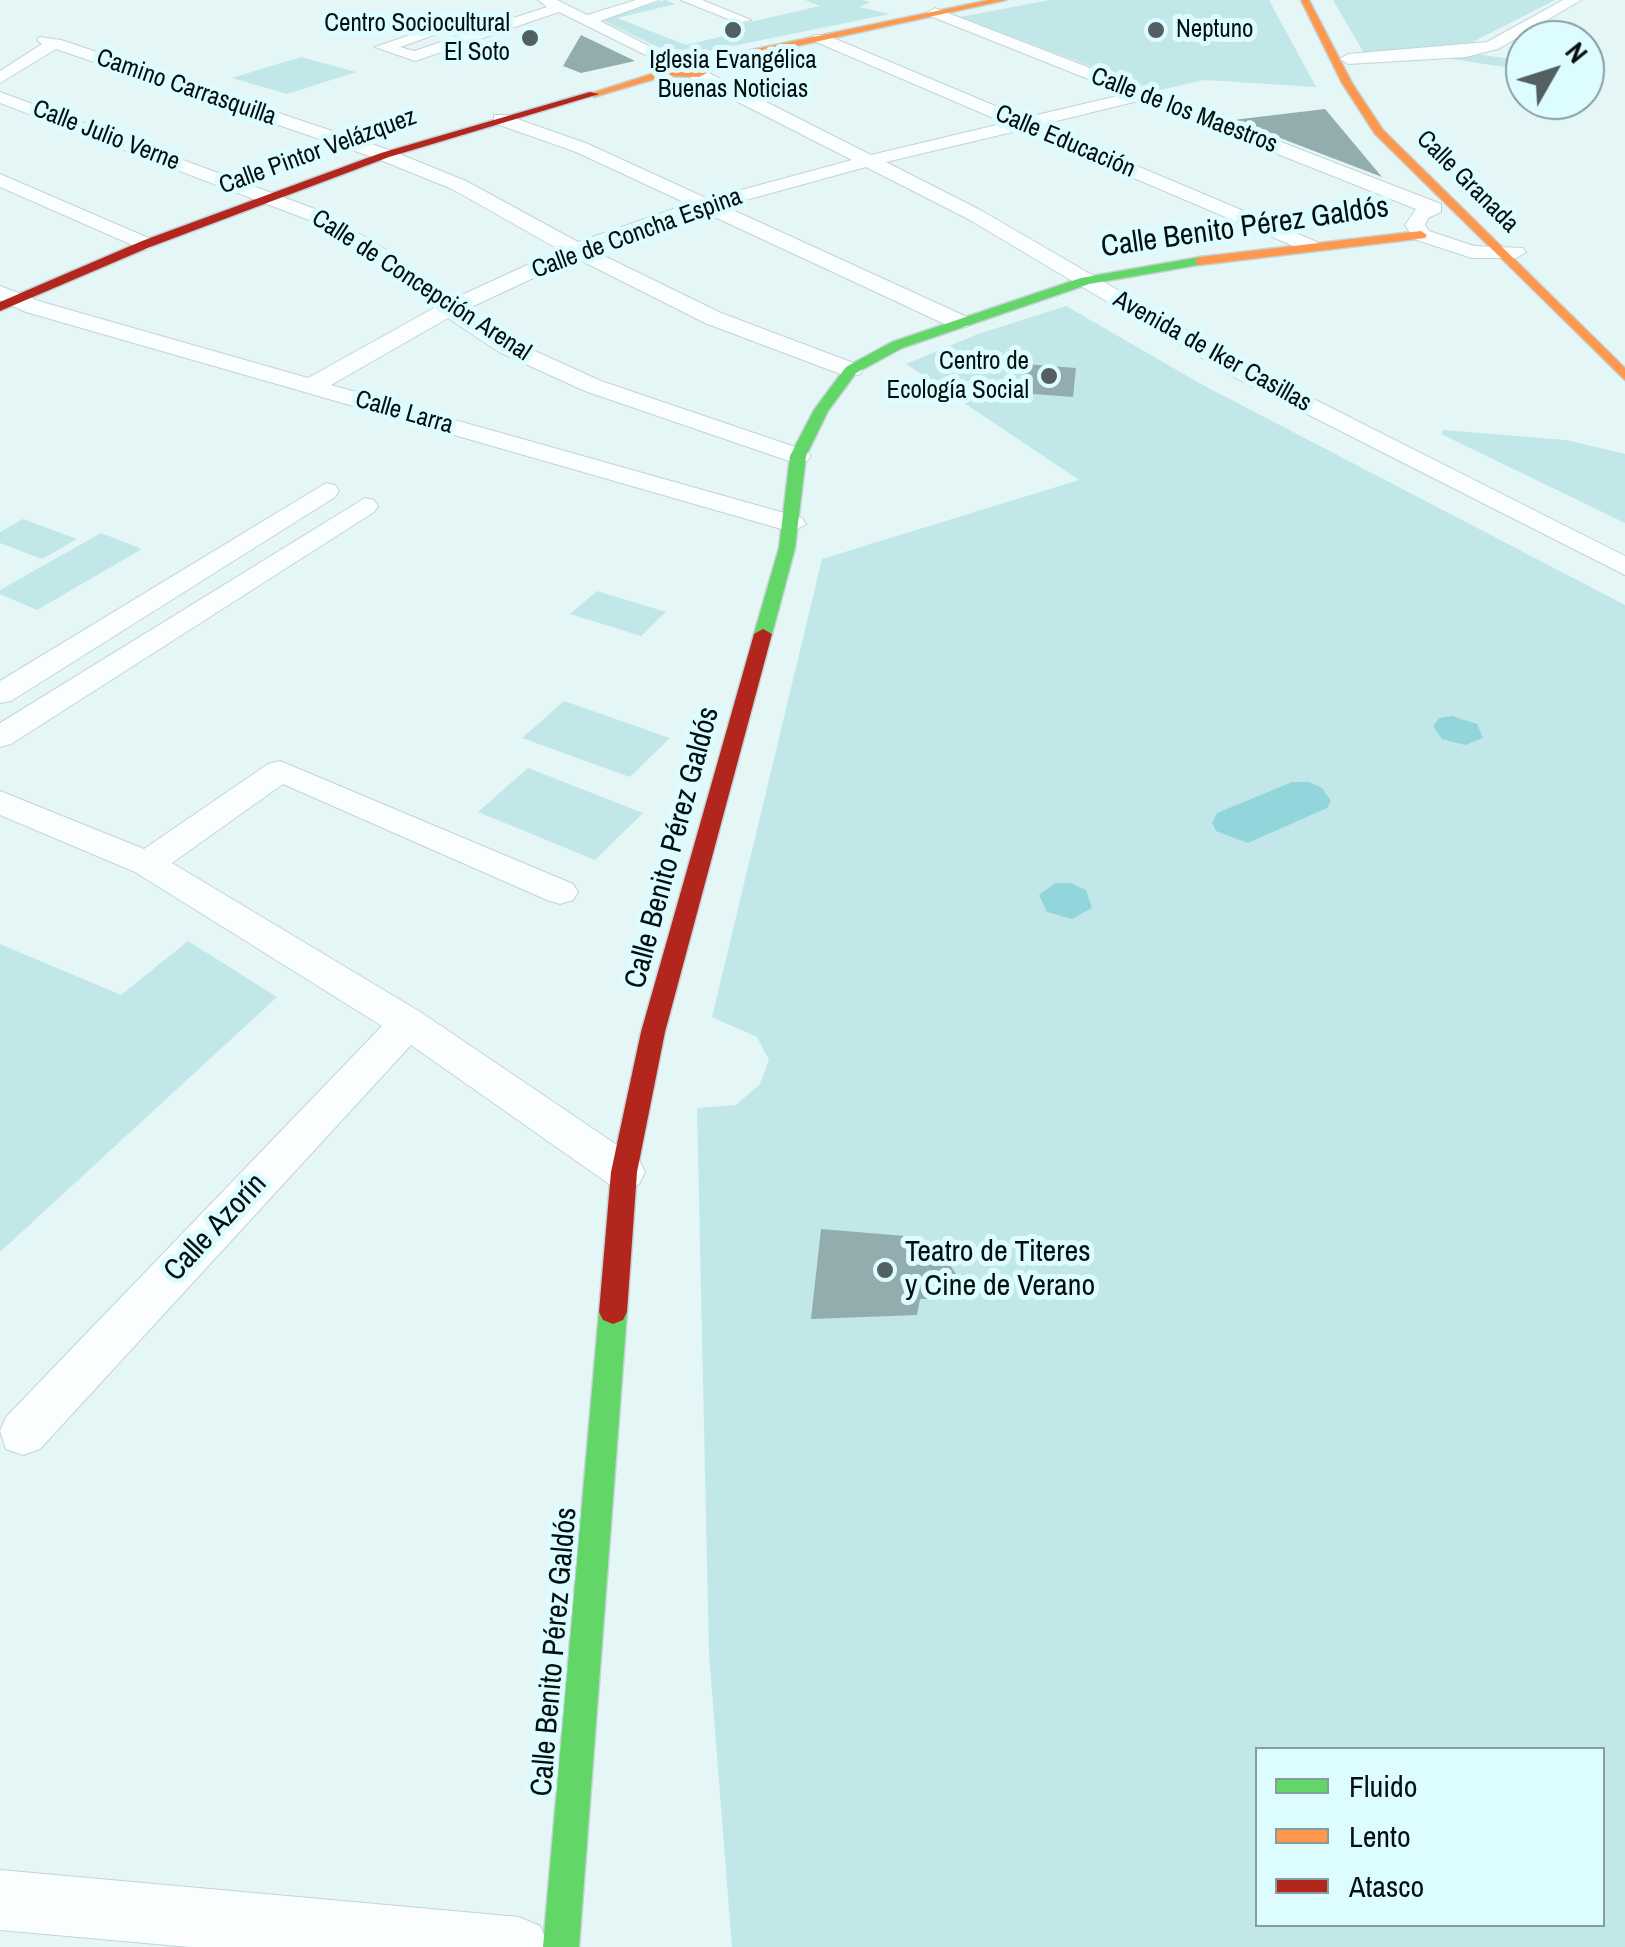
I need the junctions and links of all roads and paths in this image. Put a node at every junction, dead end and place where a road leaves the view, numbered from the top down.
1 (652, 0) edge
2 (688, 0) edge
3 (1002, 0) edge
4 (1304, 0) edge
5 (1318, 0) edge
6 (1574, 0) edge
7 (553, 4) edge
8 (449, 8) dead end
9 (934, 13) junction
10 (480, 16) junction
11 (586, 20) junction
12 (743, 20) dead end
13 (511, 23) junction
14 (820, 38) junction
15 (50, 41) joint
16 (1348, 59) junction
17 (667, 67) junction
18 (701, 69) junction
19 (0, 78) edge
20 (1142, 95) junction
21 (0, 97) edge
22 (500, 118) junction
23 (1022, 124) junction
24 (385, 156) junction
25 (868, 161) junction
26 (0, 180) edge
27 (268, 197) junction
28 (706, 204) junction
29 (1442, 207) junction
30 (1421, 235) junction
31 (146, 244) junction
32 (1310, 246) junction
33 (576, 250) junction
34 (1508, 252) junction
35 (1086, 281) junction
36 (5, 300) edge
37 (449, 309) junction
38 (959, 322) junction
39 (1625, 356) edge
40 (852, 370) junction
41 (1625, 376) edge
42 (310, 386) junction
43 (798, 456) junction
44 (326, 492) dead end
45 (366, 506) dead end
46 (792, 524) junction
47 (1625, 567) edge
48 (0, 694) edge
49 (0, 737) edge
50 (0, 802) edge
51 (147, 864) junction
52 (560, 892) dead end
53 (408, 1023) junction
54 (624, 1172) junction
55 (23, 1434) dead end
56 (0, 1900) edge
57 (520, 1947) edge
58 (560, 1947) edge

1 - 11 street
2 - 12 street
3 - 9 street
4 - 29 street, Calle Granada
5 - 16 street, Calle Granada
6 - 16 street
7 - 11 street
7 - 13 street
8 - 10 street
9 - 14 street
9 - 20 street, Calle de los Maestros
10 - 13 street
10 - 13 street
11 - 17 street
14 - 18 street
14 - 23 street, Calle Educación
15 - 19 street, Calle Julio Verne
15 - 24 street, Camino Carrasquilla
16 - 34 street, Calle Granada
17 - 18 street, Calle Pintor Velázquez
17 - 22 street, Calle Pintor Velázquez
18 - 25 street, Avenida de Iker Casillas
20 - 23 street, Calle de Concha Espina
20 - 29 street, Calle de los Maestros
21 - 27 street, Calle Julio Verne
22 - 24 street, Calle Pintor Velázquez
22 - 28 street
23 - 25 street, Calle de Concha Espina
23 - 32 street, Calle Educación
24 - 27 street, Calle Pintor Velázquez
24 - 33 street, Camino Carrasquilla
25 - 28 street, Calle de Concha Espina
25 - 35 street, Avenida de Iker Casillas
26 - 31 street
27 - 31 street, Calle Pintor Velázquez
27 - 37 street, Calle de Concepción Arenal
28 - 33 street, Calle de Concha Espina
28 - 38 street
29 - 30 street
29 - 34 street, Calle Granada
30 - 32 street, Calle Benito Pérez Galdós
30 - 34 street
31 - 36 street, Calle Pintor Velázquez
32 - 35 street, Calle Benito Pérez Galdós
33 - 37 street, Calle de Concha Espina
33 - 40 street, Camino Carrasquilla
34 - 39 street, Calle Granada
34 - 41 street, Calle Granada
35 - 38 street, Calle Benito Pérez Galdós
35 - 47 street, Avenida de Iker Casillas
36 - 42 street, Calle Larra
37 - 42 street, Calle de Concha Espina
37 - 43 street, Calle de Concepción Arenal
38 - 40 street, Calle Benito Pérez Galdós
40 - 43 street, Calle Benito Pérez Galdós
42 - 46 street, Calle Larra
43 - 46 street, Calle Benito Pérez Galdós
44 - 48 street
45 - 49 street
46 - 54 street, Calle Benito Pérez Galdós
50 - 51 street
51 - 52 street
51 - 53 street
53 - 54 street
53 - 55 street, Calle Azorín
54 - 58 street, Calle Benito Pérez Galdós
56 - 57 street

